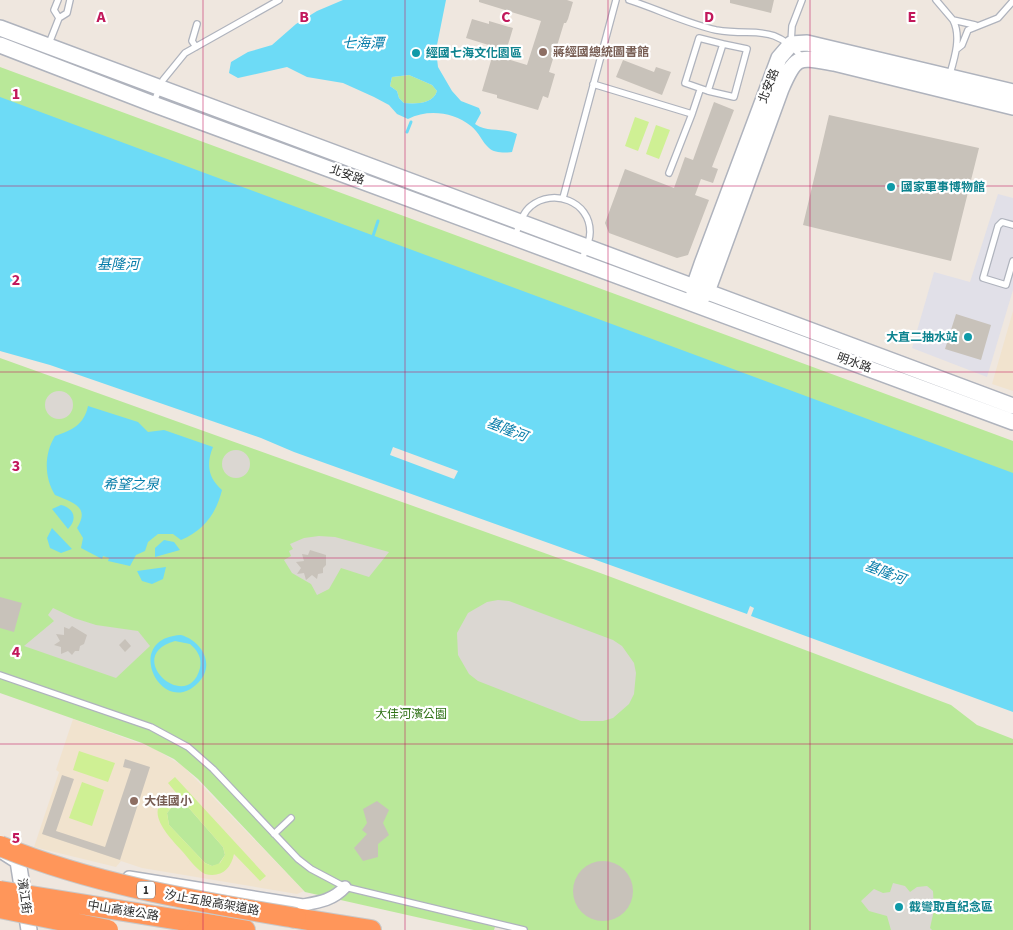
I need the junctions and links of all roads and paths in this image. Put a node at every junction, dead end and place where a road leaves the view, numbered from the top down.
1 (58, 0) edge
2 (70, 0) edge
3 (278, 0) edge
4 (616, 0) edge
5 (629, 0) edge
6 (802, 0) edge
7 (936, 0) edge
8 (1013, 1) edge
9 (59, 18) junction
10 (953, 20) junction
11 (197, 24) dead end
12 (975, 26) junction
13 (0, 28) edge
14 (0, 44) edge
15 (722, 44) junction
16 (791, 44) junction
17 (48, 46) junction
18 (196, 47) junction
19 (957, 49) junction
20 (804, 58) junction
21 (947, 83) junction
22 (593, 84) junction
23 (159, 88) junction
24 (700, 90) junction
25 (708, 91) junction
26 (1013, 92) edge
27 (153, 104) junction
28 (1013, 107) edge
29 (692, 114) junction
30 (669, 173) dead end
31 (563, 198) junction
32 (520, 222) junction
33 (1013, 225) edge
34 (515, 236) junction
35 (584, 254) junction
36 (1013, 262) edge
37 (701, 290) junction
38 (694, 304) junction
39 (1013, 406) edge
40 (1013, 422) edge
41 (0, 675) edge
42 (292, 818) dead end
43 (274, 834) junction
44 (0, 846) edge
45 (0, 851) edge
46 (18, 861) junction
47 (0, 864) edge
48 (0, 880) edge
49 (345, 887) junction
50 (0, 891) edge
51 (0, 908) edge
52 (0, 922) edge
53 (29, 930) edge
54 (86, 930) edge
55 (94, 930) edge
56 (108, 930) edge
57 (245, 930) edge
58 (371, 930) edge
59 (524, 930) edge

1 - 9 lane
2 - 9 lane
3 - 18 lane
4 - 22 lane
5 - 16 lane
6 - 16 lane
7 - 10 lane
8 - 12 lane
9 - 17 lane
10 - 12 lane
10 - 19 lane
11 - 18 lane
12 - 19 lane
13 - 17 main road, 北安路
14 - 27 main road, 北安路
15 - 24 lane
15 - 25 lane
15 - 25 lane
16 - 20 lane
16 - 21 main road
16 - 37 main road, 北安路
17 - 23 main road, 北安路
18 - 23 lane
19 - 21 lane
20 - 21 main road
20 - 37 main road, 北安路
21 - 26 main road
21 - 28 main road
22 - 29 lane
22 - 31 lane
23 - 27 lane
23 - 32 main road, 北安路
24 - 25 lane
24 - 29 lane
27 - 34 main road, 北安路
29 - 30 lane
31 - 32 lane
31 - 35 lane
32 - 34 lane
32 - 35 main road, 北安路
33 - 36 lane
34 - 35 main road, 北安路
35 - 37 main road, 北安路
35 - 38 main road, 北安路
37 - 38 main road, 北安路
37 - 39 main road, 明水路
38 - 40 main road, 明水路
41 - 43 lane
42 - 43 lane
43 - 49 lane
44 - 58 highway, 汐止五股高架道路 / 1, bridge
45 - 46 main road, 濱江街
46 - 47 main road, 濱江街
46 - 49 street
46 - 53 main road, 濱江街
48 - 55 highway, bridge
49 - 59 lane
50 - 57 highway, 中山高速公路 / 1, bridge
51 - 56 highway, 中山高速公路, bridge
52 - 54 highway

